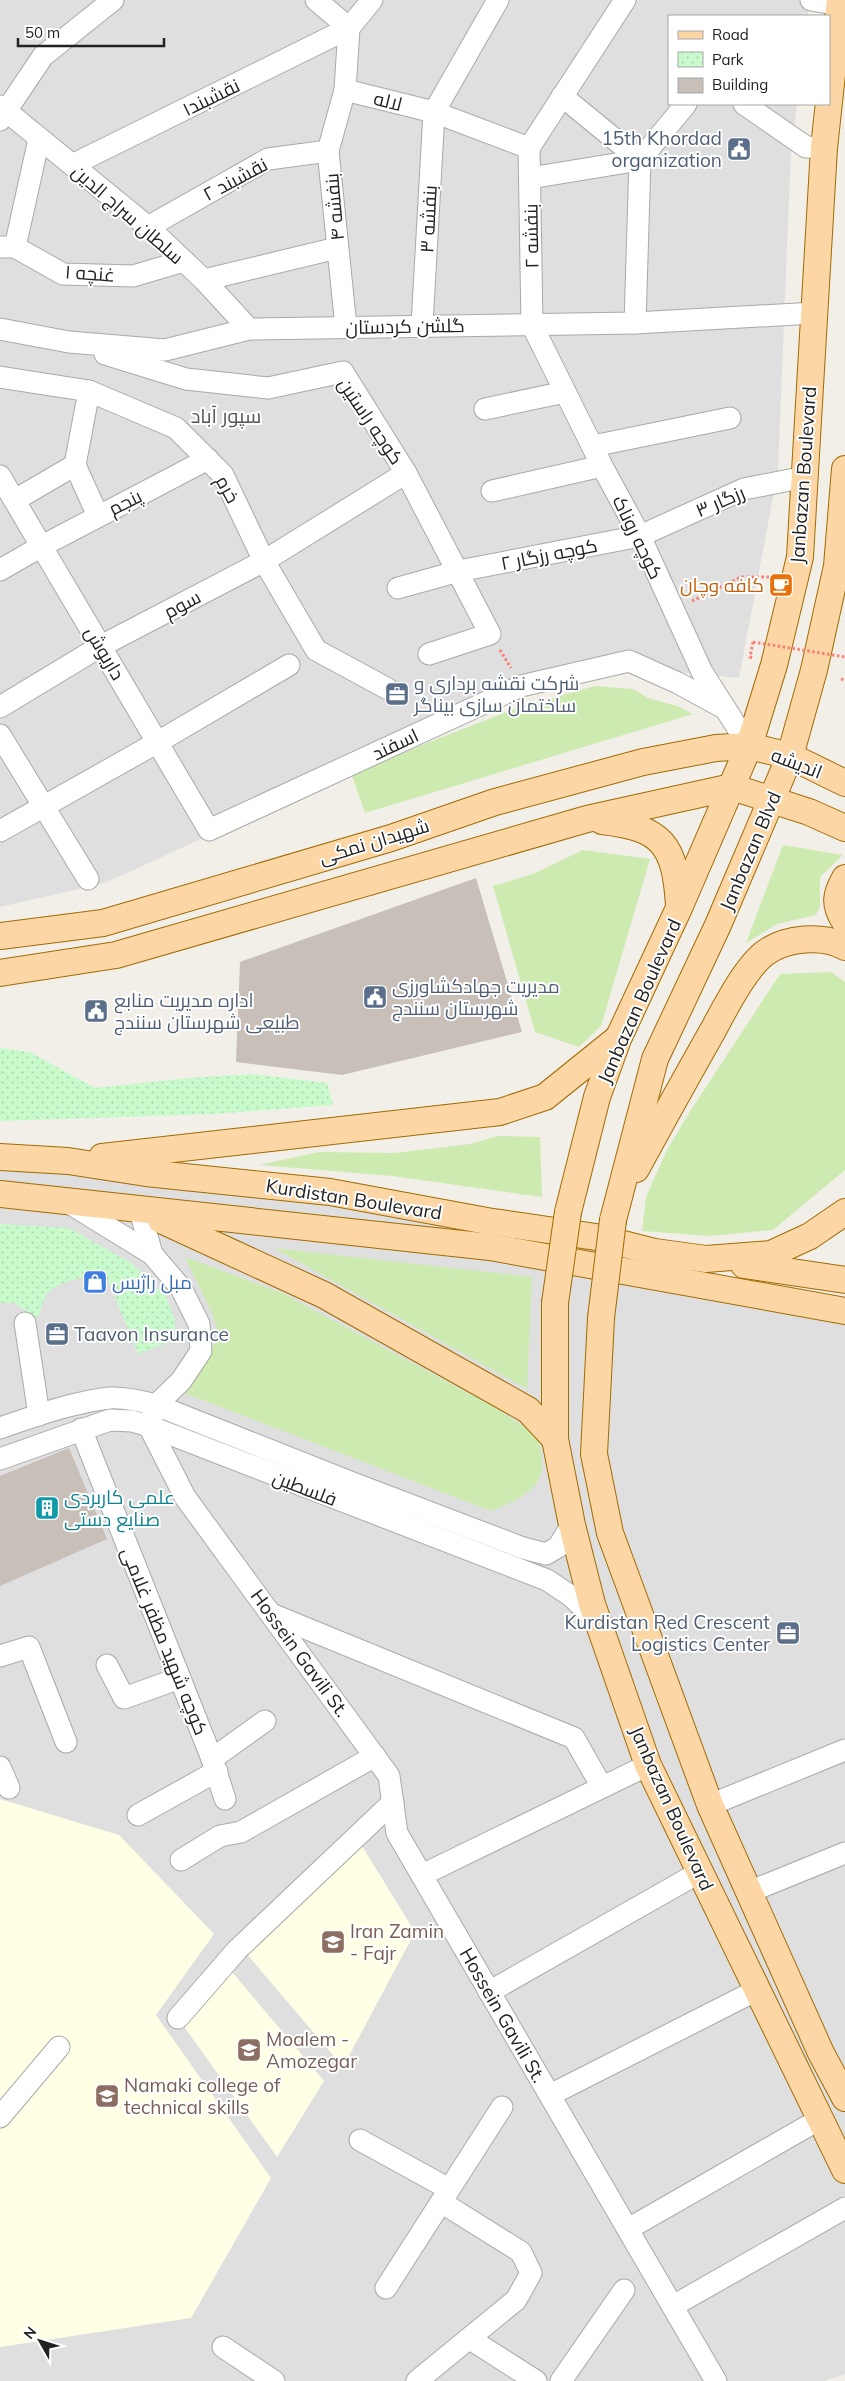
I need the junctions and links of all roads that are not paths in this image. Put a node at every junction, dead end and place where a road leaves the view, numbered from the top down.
1 (113, 0) edge
2 (316, 0) edge
3 (372, 0) edge
4 (498, 0) edge
5 (625, 0) edge
6 (811, 0) edge
7 (840, 2) edge
8 (349, 28) junction
9 (345, 90) junction
10 (830, 93) edge
11 (562, 96) junction
12 (685, 105) edge
13 (745, 105) edge
14 (829, 105) edge
15 (434, 112) junction
16 (2, 113) edge
17 (39, 139) junction
18 (529, 148) junction
19 (824, 148) junction
20 (328, 151) junction
21 (640, 160) junction
22 (72, 165) junction
23 (530, 178) junction
24 (148, 227) junction
25 (8, 247) edge
26 (337, 248) junction
27 (184, 261) junction
28 (204, 280) junction
29 (814, 313) junction
30 (635, 322) junction
31 (532, 324) junction
32 (422, 325) junction
33 (346, 327) junction
34 (0, 329) edge
35 (249, 329) junction
36 (69, 342) junction
37 (0, 376) edge
38 (88, 391) junction
39 (565, 392) junction
40 (485, 409) dead end
41 (730, 418) dead end
42 (593, 446) junction
43 (208, 459) junction
44 (75, 465) junction
45 (602, 466) junction
46 (845, 469) edge
47 (406, 473) junction
48 (0, 476) edge
49 (805, 476) junction
50 (492, 491) dead end
51 (15, 500) junction
52 (98, 516) junction
53 (640, 536) junction
54 (42, 546) junction
55 (264, 561) junction
56 (0, 570) edge
57 (459, 572) junction
58 (398, 588) dead end
59 (101, 646) junction
60 (429, 654) dead end
61 (289, 665) dead end
62 (388, 689) dead end
63 (0, 707) edge
64 (722, 707) junction
65 (0, 735) edge
66 (158, 742) junction
67 (749, 746) junction
68 (790, 756) junction
69 (845, 783) edge
70 (732, 786) junction
71 (773, 799) junction
72 (43, 806) junction
73 (587, 819) junction
74 (845, 828) edge
75 (210, 830) joint
76 (0, 831) edge
77 (845, 878) edge
78 (88, 879) dead end
79 (679, 908) junction
80 (845, 922) edge
81 (0, 936) edge
82 (845, 947) edge
83 (0, 973) edge
84 (618, 1039) junction
85 (0, 1157) edge
86 (68, 1161) junction
87 (0, 1194) edge
88 (64, 1200) junction
89 (140, 1211) junction
90 (615, 1212) junction
91 (845, 1212) edge
92 (152, 1254) junction
93 (706, 1259) junction
94 (845, 1280) edge
95 (845, 1311) edge
96 (25, 1323) dead end
97 (156, 1405) junction
98 (39, 1415) junction
99 (149, 1426) junction
100 (0, 1428) edge
101 (81, 1429) junction
102 (555, 1439) junction
103 (0, 1459) edge
104 (572, 1525) junction
105 (270, 1614) junction
106 (597, 1620) junction
107 (0, 1656) edge
108 (107, 1665) dead end
109 (180, 1678) junction
110 (265, 1721) dead end
111 (66, 1742) dead end
112 (845, 1750) edge
113 (375, 1756) junction
114 (214, 1765) junction
115 (648, 1765) junction
116 (0, 1767) edge
117 (602, 1787) junction
118 (9, 1788) dead end
119 (225, 1799) dead end
120 (393, 1802) junction
121 (710, 1805) junction
122 (138, 1815) dead end
123 (845, 1853) edge
124 (182, 1860) dead end
125 (700, 1872) junction
126 (422, 1875) junction
127 (749, 1892) junction
128 (757, 1990) junction
129 (489, 1992) junction
130 (178, 2018) dead end
131 (59, 2047) dead end
132 (842, 2084) edge
133 (550, 2095) junction
134 (502, 2107) dead end
135 (0, 2117) edge
136 (820, 2119) junction
137 (360, 2140) dead end
138 (845, 2170) edge
139 (445, 2195) junction
140 (845, 2208) edge
141 (628, 2229) junction
142 (386, 2288) dead end
143 (624, 2290) dead end
144 (672, 2306) junction
145 (470, 2339) junction
146 (223, 2347) dead end
147 (274, 2381) edge
148 (417, 2381) edge
149 (536, 2381) edge
150 (561, 2381) edge
151 (716, 2381) edge

1 - 16 street
2 - 8 street
3 - 8 street
4 - 15 street
5 - 11 street
6 - 7 street
7 - 10 main road, Janbazan Boulevard
8 - 9 street
8 - 22 street, نقشبند۱
9 - 15 street, لاله
9 - 20 street, بنفشه ۴
11 - 18 street
11 - 21 street
12 - 21 street
13 - 19 street
14 - 19 main road, Janbazan Boulevard
15 - 18 street, لاله
15 - 32 street, بنفشه ۳
16 - 17 street, سلطان سراج الدین
17 - 22 street, سلطان سراج الدین
17 - 25 street
18 - 23 street, بنفشه ۲
19 - 29 main road, Janbazan Boulevard
20 - 24 street, نقشبند ۲
20 - 26 street, بنفشه ۴
21 - 23 street
21 - 30 street
22 - 24 street, سلطان سراج الدین
23 - 31 street, بنفشه ۲
24 - 27 street, سلطان سراج الدین
25 - 27 street, غنچه ۱
26 - 28 street
26 - 33 street, بنفشه ۴
27 - 28 street, سلطان سراج الدین
28 - 35 street, سلطان سراج الدین
29 - 30 street, گلشن کردستان
29 - 49 main road, Janbazan Boulevard
30 - 31 street, گلشن کردستان
31 - 32 street, گلشن کردستان
31 - 39 street, کوچه روناک
32 - 33 street, گلشن کردستان
33 - 35 street, گلشن کردستان
34 - 36 street, گلشن کردستان
35 - 36 street, گلشن کردستان
36 - 47 street, کوچه راستین
37 - 38 street, خرم
38 - 43 street, خرم
38 - 44 street
39 - 40 street
39 - 42 street, کوچه روناک
41 - 42 street
42 - 45 street, کوچه روناک
43 - 52 street, پنجم
43 - 55 street, خرم
44 - 51 street
44 - 52 street
45 - 50 street
45 - 53 street, کوچه روناک
46 - 68 main road, Janbazan Blvd
47 - 55 street, سوم
47 - 57 street, کوچه راستین
48 - 51 street, داریوش
49 - 53 street, رزگار ۳
49 - 67 main road, Janbazan Boulevard
51 - 54 street, داریوش
52 - 54 street, پنجم
53 - 57 street, کوچه رزگار ۲
53 - 64 street, کوچه روناک
54 - 56 street, پنجم
54 - 59 street, داریوش
55 - 59 street, سوم
55 - 62 street, خرم
57 - 58 street, کوچه رزگار ۲
57 - 60 street, کوچه راستین
59 - 63 street, سوم
59 - 66 street, داریوش
61 - 66 street
64 - 67 street, کوچه روناک
64 - 75 street, اسفند
65 - 72 street
66 - 72 street
66 - 75 street, داریوش
67 - 68 main road, اندیشه
67 - 70 main road, Janbazan Boulevard
67 - 81 main road, شهیدان نمکی
68 - 69 main road, اندیشه
68 - 71 main road, Janbazan Blvd
70 - 71 main road
70 - 73 main road, شهیدان نمکی
70 - 79 main road, Janbazan Boulevard
71 - 74 main road
71 - 90 main road, Janbazan Blvd
72 - 76 street
72 - 78 street
73 - 79 main road
73 - 83 main road, شهیدان نمکی
77 - 80 main road
79 - 84 main road, Janbazan Boulevard
82 - 90 main road
84 - 86 main road
84 - 102 main road, Janbazan Boulevard, bridge
85 - 86 main road, Kurdistan Boulevard
86 - 93 main road, Kurdistan Boulevard
87 - 88 main road
88 - 89 main road
88 - 92 street
89 - 92 street
89 - 95 main road, Kurdistan Boulevard
89 - 102 main road
90 - 121 main road, Janbazan Boulevard, bridge
91 - 93 main road, Kurdistan Boulevard
92 - 97 street
93 - 94 main road, Kurdistan Boulevard
96 - 98 street
97 - 98 street, فلسطین
97 - 99 street
97 - 104 street, فلسطین
98 - 100 street, فلسطین
99 - 101 street, فلسطین
99 - 105 street, Hossein Gavili St.
99 - 106 street, فلسطین
101 - 103 street, فلسطین
101 - 109 street, کوچه شهید مظفر غلامی
102 - 104 main road, Janbazan Boulevard
104 - 106 main road, Janbazan Boulevard
105 - 113 street, Hossein Gavili St.
105 - 117 street
106 - 115 main road, Janbazan Boulevard
107 - 111 street
108 - 109 street
109 - 114 street, کوچه شهید مظفر غلامی
110 - 114 street
112 - 121 street
113 - 120 street, Hossein Gavili St.
113 - 124 street
114 - 119 street, کوچه شهید مظفر غلامی
114 - 122 street
115 - 117 street
115 - 125 main road, Janbazan Boulevard
116 - 118 street
117 - 126 street
120 - 126 street, Hossein Gavili St.
120 - 130 street
121 - 127 main road, Janbazan Boulevard
123 - 127 street
125 - 128 main road, Janbazan Boulevard
125 - 129 street
126 - 129 street, Hossein Gavili St.
127 - 132 main road, Janbazan Boulevard
128 - 133 street
128 - 136 main road, Janbazan Boulevard
129 - 133 street, Hossein Gavili St.
131 - 135 street
133 - 141 street, Hossein Gavili St.
134 - 139 street
136 - 138 main road, Janbazan Boulevard
136 - 141 street
137 - 139 street
139 - 142 street
139 - 145 street
140 - 144 street
141 - 144 street, Hossein Gavili St.
143 - 150 street
144 - 151 street, Hossein Gavili St.
145 - 148 street
145 - 149 street
146 - 147 street

